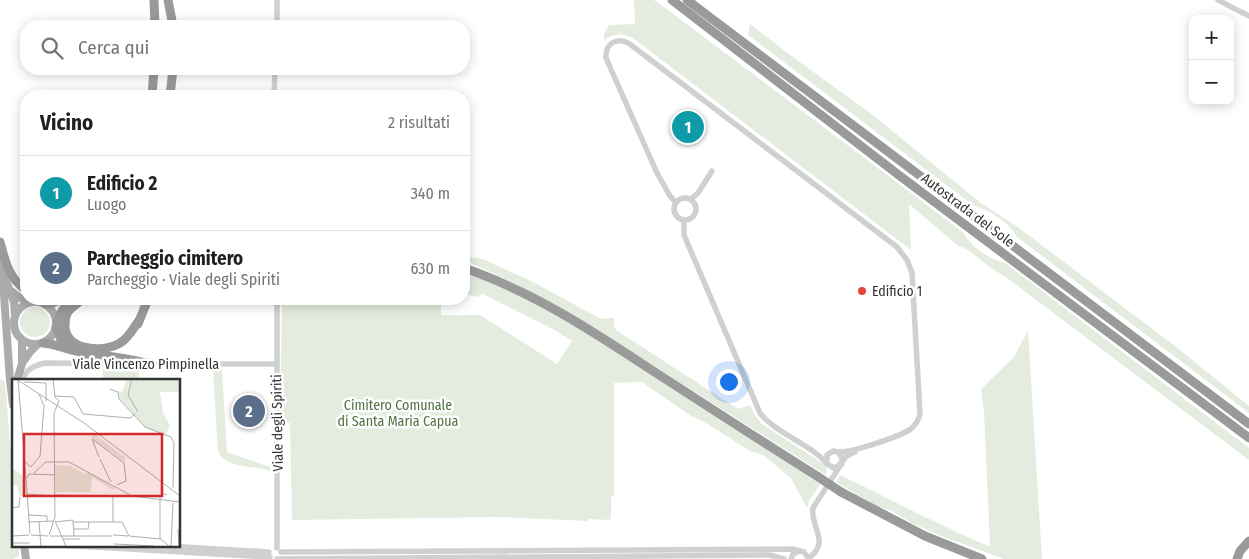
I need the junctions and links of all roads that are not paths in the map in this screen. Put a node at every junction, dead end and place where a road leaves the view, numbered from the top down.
1 (154, 0) edge
2 (168, 0) edge
3 (277, 0) edge
4 (672, 0) edge
5 (687, 0) edge
6 (1218, 0) edge
7 (1249, 16) edge
8 (155, 20) edge
9 (172, 20) edge
10 (277, 20) edge
11 (154, 75) edge
12 (172, 75) edge
13 (275, 75) edge
14 (152, 90) edge
15 (171, 90) edge
16 (274, 90) edge
17 (712, 171) dead end
18 (691, 199) junction
19 (676, 203) junction
20 (684, 220) junction
21 (0, 244) edge
22 (2, 269) junction
23 (470, 270) edge
24 (20, 287) edge
25 (11, 291) junction
26 (20, 298) edge
27 (25, 305) edge
28 (45, 305) edge
29 (69, 305) edge
30 (76, 305) edge
31 (146, 305) edge
32 (277, 305) edge
33 (15, 315) junction
34 (140, 319) junction
35 (56, 325) junction
36 (22, 340) junction
37 (40, 344) junction
38 (67, 348) junction
39 (86, 353) junction
40 (22, 364) junction
41 (95, 364) junction
42 (150, 364) junction
43 (277, 364) junction
44 (17, 379) edge
45 (23, 379) edge
46 (12, 392) edge
47 (1249, 424) edge
48 (1249, 438) edge
49 (858, 449) junction
50 (813, 451) junction
51 (831, 452) junction
52 (838, 452) junction
53 (828, 465) junction
54 (841, 465) junction
55 (830, 480) junction
56 (1249, 542) edge
57 (24, 546) edge
58 (76, 546) edge
59 (161, 546) edge
60 (279, 550) junction
61 (799, 551) junction
62 (273, 557) edge
63 (809, 558) edge
64 (980, 558) edge
65 (26, 559) edge
66 (784, 559) edge
67 (791, 559) edge
68 (1236, 559) edge

1 - 8 highway
2 - 9 highway
3 - 10 street
4 - 48 highway, Autostrada del Sole
5 - 47 highway, Autostrada del Sole
6 - 7 street
11 - 14 highway
12 - 15 highway
13 - 16 street
17 - 18 street
18 - 19 street
18 - 20 street
19 - 20 street
19 - 49 street
20 - 50 street
21 - 22 main road
21 - 24 highway
22 - 25 main road
22 - 46 main road
23 - 64 highway, bridge
25 - 26 main road
25 - 33 main road
27 - 33 main road
28 - 35 main road
29 - 35 highway
30 - 34 highway
31 - 34 highway
32 - 43 street, Viale degli Spiriti
33 - 36 main road
34 - 39 highway
35 - 37 main road
35 - 38 highway
36 - 37 main road
36 - 40 main road
37 - 38 highway
37 - 40 main road
38 - 39 highway
39 - 41 highway
39 - 42 highway
40 - 44 main road
41 - 42 street, Viale Vincenzo Pimpinella
41 - 45 street, Viale Vincenzo Pimpinella
42 - 43 street, Viale Vincenzo Pimpinella
43 - 60 street, Viale degli Spiriti
49 - 52 street
49 - 54 street
50 - 51 street
50 - 53 street
51 - 52 street
51 - 53 street
52 - 54 street
53 - 54 street
53 - 55 street
54 - 55 street
55 - 63 street
56 - 68 highway
57 - 65 main road
58 - 62 street
59 - 62 street
60 - 61 street
60 - 62 street
60 - 62 street
61 - 63 street
61 - 67 street
62 - 66 street

